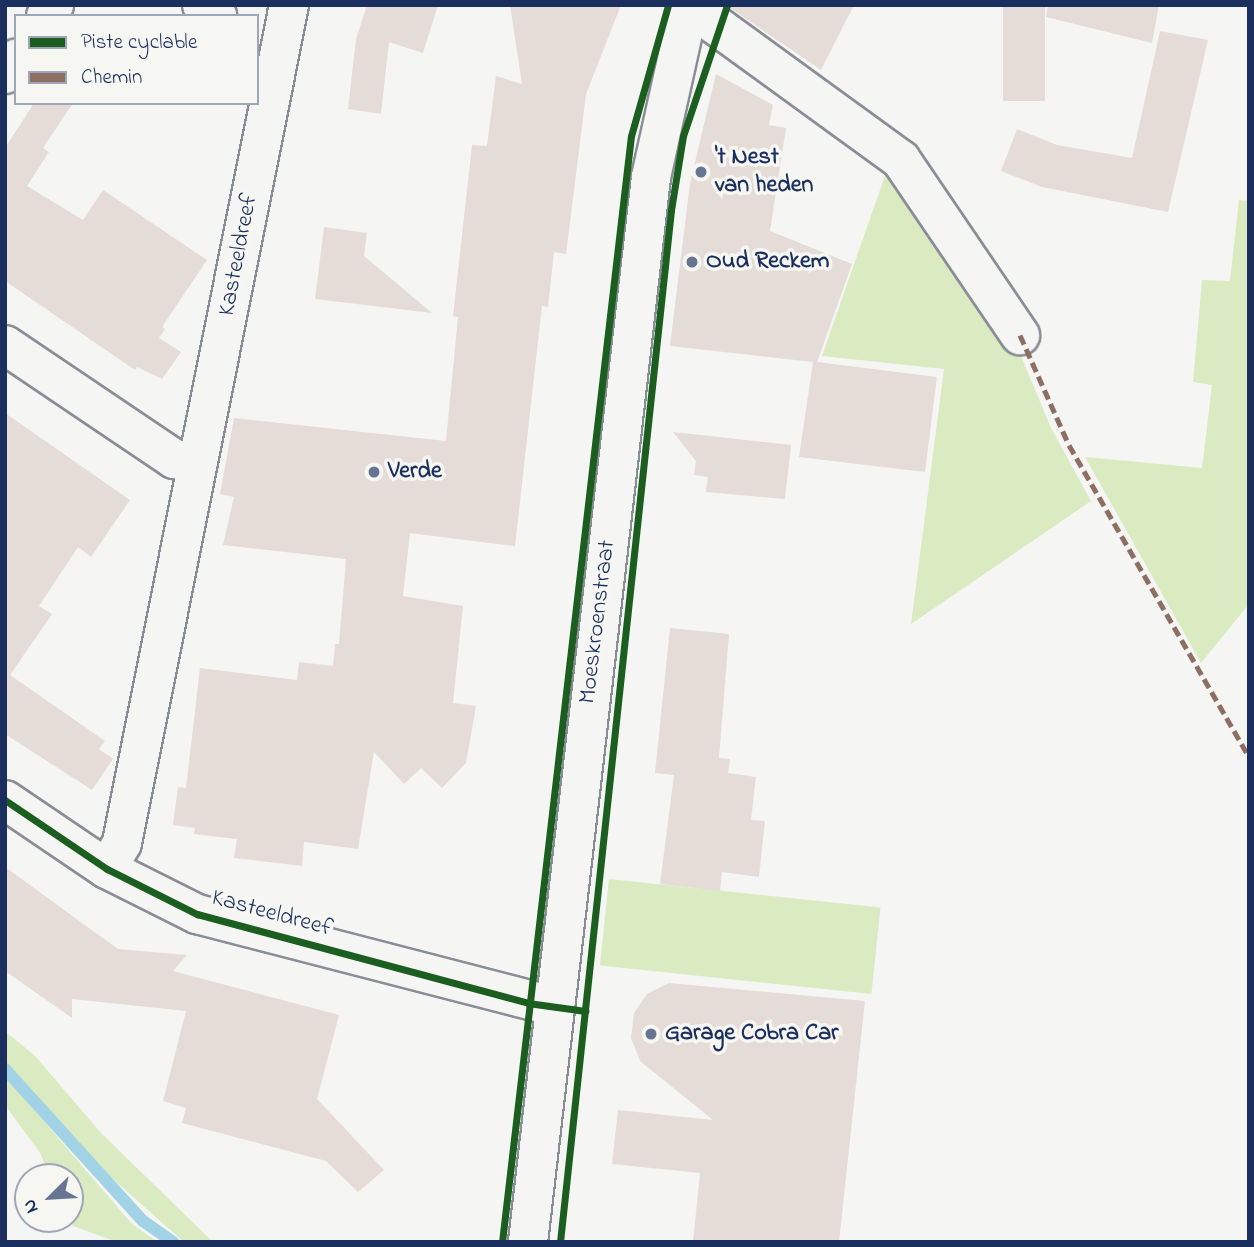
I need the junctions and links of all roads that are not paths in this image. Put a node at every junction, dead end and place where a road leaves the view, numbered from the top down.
1 (289, 5) edge
2 (689, 5) edge
3 (268, 45) edge
4 (259, 99) edge
5 (258, 105) edge
6 (1020, 335) dead end
7 (5, 345) edge
8 (198, 462) junction
9 (5, 800) edge
10 (107, 869) junction
11 (553, 1006) junction
12 (528, 1242) edge

1 - 3 street, Kasteeldreef
2 - 6 street
2 - 11 street, Moeskroenstraat
3 - 4 street, Kasteeldreef
5 - 8 street, Kasteeldreef
7 - 8 street
8 - 10 street, Kasteeldreef
9 - 10 street, Kasteeldreef
10 - 11 street, Kasteeldreef
11 - 12 street, Moeskroenstraat

